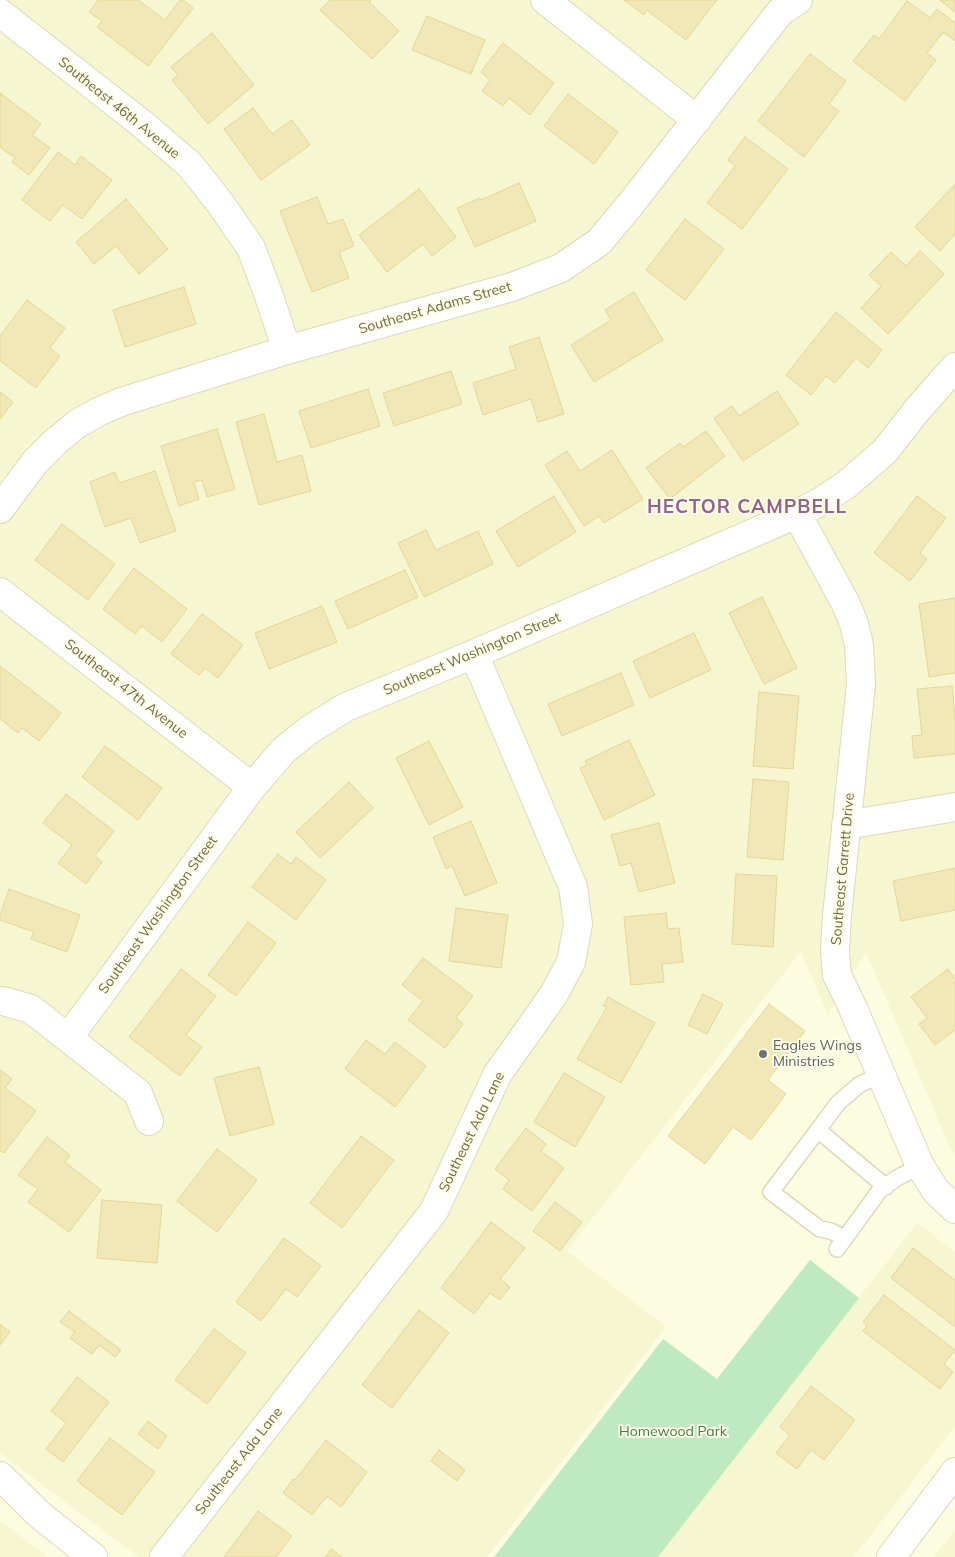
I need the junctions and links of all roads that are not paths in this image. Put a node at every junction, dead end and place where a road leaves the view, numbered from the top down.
1 (545, 0) edge
2 (798, 0) edge
3 (0, 13) edge
4 (697, 120) junction
5 (287, 350) junction
6 (955, 367) edge
7 (0, 509) edge
8 (797, 514) junction
9 (0, 592) edge
10 (474, 654) junction
11 (252, 786) junction
12 (955, 807) edge
13 (846, 825) junction
14 (3, 1001) dead end
15 (68, 1038) junction
16 (881, 1074) junction
17 (149, 1121) dead end
18 (818, 1130) junction
19 (920, 1166) junction
20 (886, 1187) junction
21 (955, 1209) edge
22 (955, 1472) edge
23 (0, 1476) edge
24 (93, 1557) edge
25 (164, 1557) edge
26 (891, 1557) edge

1 - 4 street
2 - 4 street, Southeast Adams Street
3 - 5 street, Southeast 46th Avenue
4 - 5 street, Southeast Adams Street
5 - 7 street, Southeast Adams Street
6 - 8 street, Southeast Washington Street
8 - 10 street, Southeast Washington Street
8 - 13 street, Southeast Garrett Drive
9 - 11 street, Southeast 47th Avenue
10 - 11 street, Southeast Washington Street
10 - 25 street, Southeast Ada Lane
11 - 15 street, Southeast Washington Street
12 - 13 street
13 - 16 street, Southeast Garrett Drive
14 - 15 street
15 - 17 street
16 - 18 lane
16 - 19 street, Southeast Garrett Drive
18 - 20 lane
18 - 20 lane
19 - 20 lane
19 - 21 street, Southeast Garrett Drive
22 - 26 street
23 - 24 street

